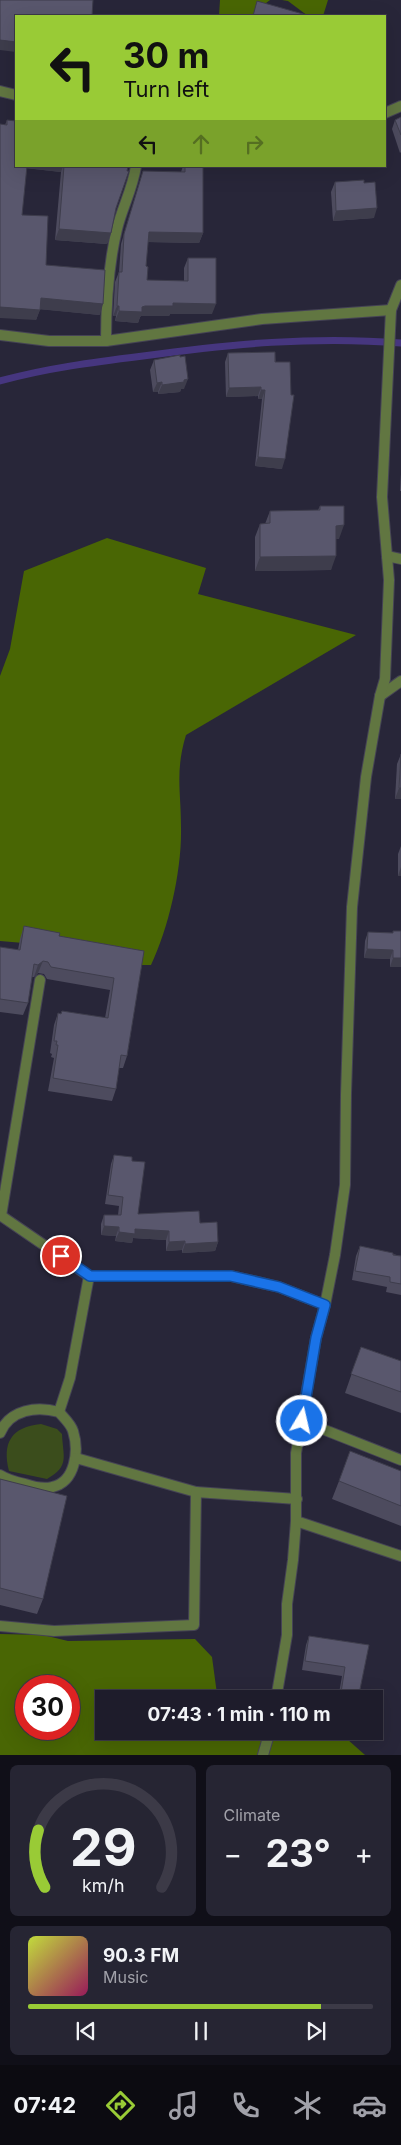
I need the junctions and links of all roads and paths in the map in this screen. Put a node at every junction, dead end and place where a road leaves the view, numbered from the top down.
1 (0, 91) edge
2 (15, 95) edge
3 (401, 106) edge
4 (386, 113) edge
5 (136, 167) edge
6 (401, 285) edge
7 (391, 310) junction
8 (0, 335) edge
9 (106, 341) junction
10 (387, 556) junction
11 (401, 559) edge
12 (401, 681) edge
13 (380, 696) junction
14 (40, 980) dead end
15 (0, 1216) edge
16 (90, 1276) junction
17 (325, 1305) junction
18 (60, 1412) junction
19 (302, 1421) junction
20 (0, 1433) edge
21 (76, 1458) junction
22 (401, 1460) edge
23 (0, 1474) edge
24 (196, 1492) junction
25 (296, 1499) junction
26 (296, 1521) junction
27 (401, 1556) edge
28 (0, 1626) edge
29 (278, 1690) edge
30 (267, 1740) edge
31 (263, 1755) edge

1 - 2 street
3 - 4 street
5 - 9 street
6 - 7 street
7 - 9 street
7 - 10 street
8 - 9 street
10 - 11 street
10 - 13 street
12 - 13 street
13 - 17 street
14 - 15 street
15 - 16 street
16 - 17 street
16 - 18 street
17 - 19 street
18 - 20 street
18 - 21 street
19 - 22 street
19 - 25 street
21 - 23 street
21 - 24 street
24 - 25 street
24 - 28 street
25 - 26 street
26 - 27 street
26 - 29 street
30 - 31 street

